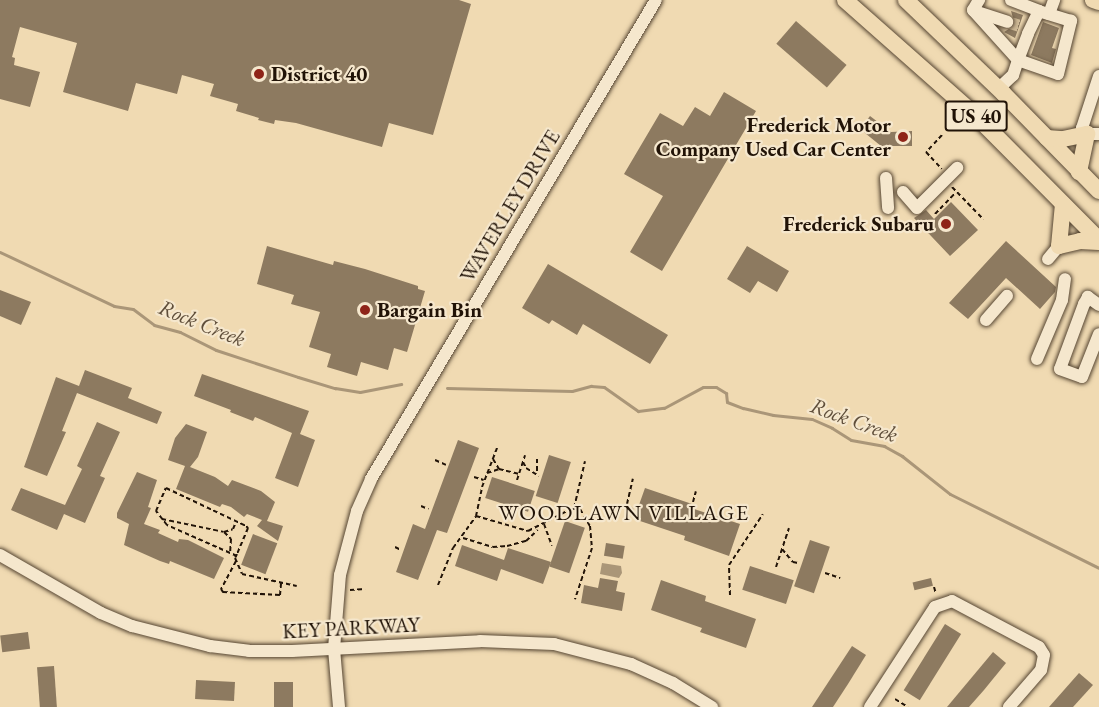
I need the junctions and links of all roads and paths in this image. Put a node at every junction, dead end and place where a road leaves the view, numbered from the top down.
1 (656, 0) edge
2 (845, 0) edge
3 (906, 0) edge
4 (1011, 0) edge
5 (1054, 0) edge
6 (1092, 0) edge
7 (1099, 2) edge
8 (976, 5) edge
9 (1044, 13) junction
10 (1007, 22) tunnel mouth
11 (1018, 60) junction
12 (1099, 76) edge
13 (998, 89) junction
14 (1093, 134) edge
15 (1047, 138) junction
16 (957, 168) dead end
17 (1079, 172) junction
18 (886, 178) dead end
19 (1099, 191) edge
20 (903, 192) dead end
21 (956, 192) dead end
22 (1063, 204) junction
23 (888, 208) dead end
24 (935, 214) dead end
25 (1099, 241) edge
26 (1059, 246) junction
27 (1048, 259) dead end
28 (1065, 279) dead end
29 (1007, 296) dead end
30 (1099, 305) edge
31 (986, 320) dead end
32 (1099, 334) edge
33 (1037, 359) dead end
34 (496, 448) dead end
35 (525, 455) dead end
36 (493, 459) junction
37 (537, 459) dead end
38 (435, 460) dead end
39 (585, 461) dead end
40 (523, 462) junction
41 (446, 465) dead end
42 (499, 469) junction
43 (487, 473) junction
44 (519, 474) junction
45 (474, 477) dead end
46 (633, 479) dead end
47 (484, 480) junction
48 (517, 480) dead end
49 (696, 491) dead end
50 (693, 502) dead end
51 (421, 506) dead end
52 (574, 508) junction
53 (428, 509) dead end
54 (633, 510) dead end
55 (763, 514) dead end
56 (476, 516) junction
57 (162, 519) junction
58 (236, 522) junction
59 (544, 524) junction
60 (539, 527) junction
61 (789, 528) dead end
62 (233, 529) junction
63 (224, 532) junction
64 (462, 538) junction
65 (231, 539) junction
66 (552, 546) dead end
67 (395, 547) dead end
68 (782, 549) junction
69 (401, 550) dead end
70 (229, 553) junction
71 (0, 555) edge
72 (237, 556) junction
73 (236, 561) junction
74 (798, 563) dead end
75 (776, 567) dead end
76 (825, 573) dead end
77 (840, 578) dead end
78 (281, 583) junction
79 (438, 585) dead end
80 (297, 586) dead end
81 (934, 587) dead end
82 (365, 589) dead end
83 (349, 590) dead end
84 (730, 595) dead end
85 (937, 597) dead end
86 (575, 599) dead end
87 (334, 649) junction
88 (895, 699) dead end
89 (339, 707) edge
90 (712, 707) edge
91 (870, 707) edge
92 (908, 707) edge
93 (1009, 707) edge

1 - 87 street, WAVERLEY DRIVE
2 - 22 main road, US 40
3 - 13 main road, US 40
4 - 9 street
5 - 9 street
6 - 7 main road
8 - 10 street
8 - 11 street
9 - 11 street
9 - 11 street
11 - 13 street
12 - 14 street
13 - 15 main road, US 40
14 - 15 main road
14 - 17 main road
15 - 17 main road, US 40
16 - 20 street
17 - 19 main road, US 40
18 - 23 street
21 - 24 path
22 - 25 main road, US 40
22 - 26 main road
25 - 26 main road
26 - 27 street
28 - 33 street
29 - 31 street
30 - 32 street
34 - 36 path
35 - 40 path
36 - 42 path
36 - 43 path
37 - 40 path
38 - 41 path
39 - 52 path
40 - 44 path
42 - 43 path
42 - 44 path
43 - 47 path
44 - 48 path
45 - 47 path
46 - 54 path
47 - 56 path
49 - 50 path
51 - 53 path
52 - 59 path
52 - 86 path
55 - 84 path
56 - 60 path
56 - 64 path
57 - 58 path
57 - 63 path
57 - 70 path
58 - 62 path
58 - 72 path
59 - 60 path
59 - 66 path
60 - 64 path
61 - 68 path
62 - 63 path
62 - 65 path
63 - 65 path
64 - 79 path
65 - 70 path
67 - 69 path
68 - 74 path
68 - 75 path
70 - 72 path
71 - 87 street, KEY PARKWAY
72 - 73 path
73 - 78 path
73 - 78 path
76 - 77 path
78 - 80 path
81 - 85 path
82 - 83 path
87 - 89 street, WAVERLEY DRIVE
87 - 90 street, KEY PARKWAY
88 - 92 path
91 - 93 street

